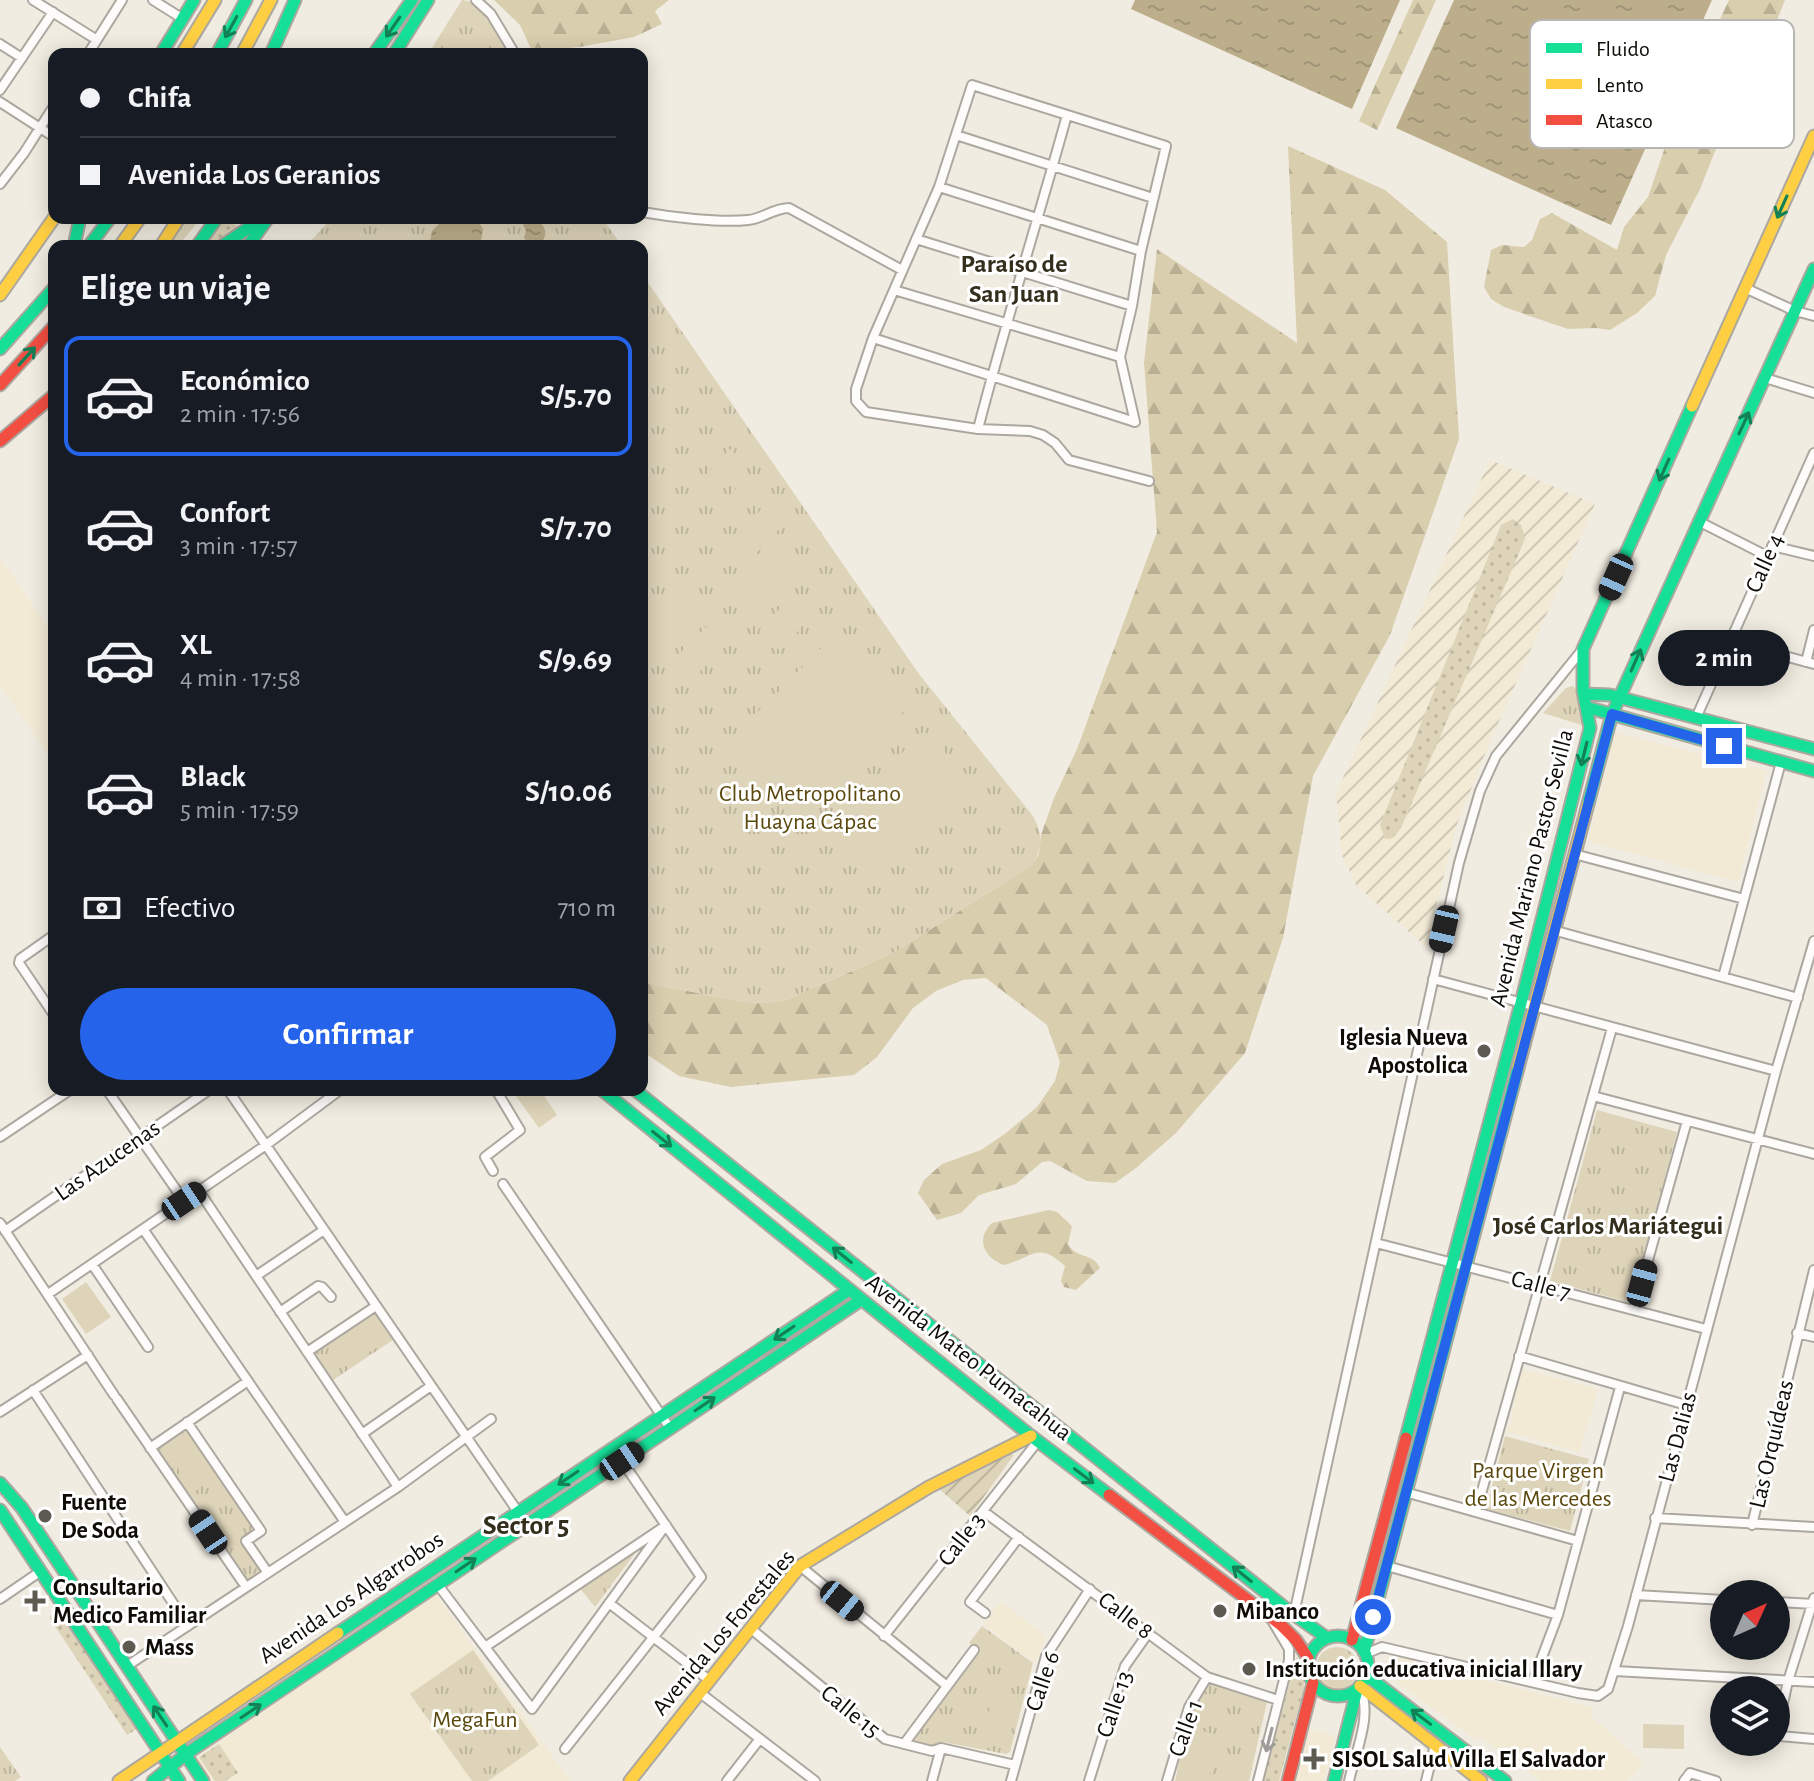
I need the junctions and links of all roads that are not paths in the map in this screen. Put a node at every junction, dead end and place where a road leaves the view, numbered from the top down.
1 (33, 0) edge
2 (122, 0) edge
3 (153, 0) edge
4 (194, 0) edge
5 (215, 0) edge
6 (246, 0) edge
7 (271, 0) edge
8 (295, 0) edge
9 (412, 0) edge
10 (428, 0) edge
11 (476, 0) edge
12 (53, 12) junction
13 (183, 19) junction
14 (97, 40) junction
15 (0, 44) edge
16 (92, 48) edge
17 (165, 48) edge
18 (186, 48) edge
19 (220, 48) edge
20 (245, 48) edge
21 (274, 48) edge
22 (378, 48) edge
23 (398, 48) edge
24 (511, 48) edge
25 (22, 58) junction
26 (0, 90) edge
27 (0, 102) edge
28 (48, 115) edge
29 (1067, 115) junction
30 (40, 128) junction
31 (48, 133) edge
32 (956, 135) junction
33 (1814, 136) edge
34 (1053, 166) junction
35 (0, 184) edge
36 (939, 187) junction
37 (1153, 198) junction
38 (648, 213) edge
39 (1038, 218) junction
40 (50, 224) edge
41 (246, 224) edge
42 (254, 224) edge
43 (250, 226) junction
44 (916, 239) junction
45 (230, 240) edge
46 (1141, 251) junction
47 (1814, 269) edge
48 (902, 270) junction
49 (1023, 271) junction
50 (1745, 288) junction
51 (894, 290) junction
52 (1, 291) edge
53 (48, 295) edge
54 (1132, 306) junction
55 (1795, 311) junction
56 (1814, 316) edge
57 (1005, 322) junction
58 (48, 333) edge
59 (873, 338) junction
60 (0, 349) edge
61 (1120, 357) junction
62 (992, 375) junction
63 (1765, 378) junction
64 (0, 385) edge
65 (48, 392) edge
66 (1814, 393) edge
67 (48, 400) edge
68 (48, 409) edge
69 (23, 420) junction
70 (978, 429) junction
71 (0, 441) edge
72 (1814, 453) edge
73 (1810, 472) edge
74 (1149, 481) dead end
75 (1698, 521) junction
76 (1772, 546) junction
77 (1767, 556) junction
78 (1814, 556) edge
79 (1814, 630) edge
80 (1729, 641) junction
81 (1583, 649) junction
82 (1810, 663) edge
83 (1584, 694) junction
84 (1619, 697) junction
85 (1643, 704) junction
86 (1586, 707) junction
87 (1612, 714) junction
88 (1696, 718) junction
89 (1639, 722) junction
90 (1814, 749) edge
91 (1781, 762) junction
92 (1814, 771) edge
93 (1574, 854) junction
94 (1744, 899) junction
95 (1553, 930) junction
96 (48, 939) edge
97 (1814, 941) edge
98 (1723, 977) junction
99 (1433, 979) junction
100 (1798, 998) junction
101 (1527, 1004) junction
102 (48, 1006) edge
103 (1612, 1028) junction
104 (1776, 1071) junction
105 (61, 1096) edge
106 (111, 1096) edge
107 (194, 1096) edge
108 (200, 1096) edge
109 (232, 1096) edge
110 (332, 1096) edge
111 (500, 1096) edge
112 (609, 1096) edge
113 (643, 1096) edge
114 (1593, 1096) junction
115 (196, 1099) junction
116 (1687, 1121) junction
117 (0, 1137) edge
118 (140, 1138) junction
119 (1758, 1139) junction
120 (266, 1145) junction
121 (1814, 1154) edge
122 (493, 1171) dead end
123 (503, 1184) dead end
124 (199, 1191) junction
125 (184, 1201) junction
126 (2, 1227) edge
127 (143, 1229) junction
128 (324, 1230) junction
129 (1376, 1243) junction
130 (1451, 1261) junction
131 (92, 1264) junction
132 (1465, 1264) junction
133 (1814, 1270) edge
134 (256, 1276) junction
135 (1540, 1285) junction
136 (849, 1290) junction
137 (48, 1294) junction
138 (331, 1297) dead end
139 (861, 1300) junction
140 (376, 1306) junction
141 (1634, 1310) junction
142 (280, 1312) junction
143 (1706, 1329) junction
144 (1797, 1333) junction
145 (1814, 1337) edge
146 (148, 1347) dead end
147 (307, 1352) junction
148 (88, 1355) junction
149 (1519, 1356) junction
150 (248, 1381) junction
151 (431, 1386) junction
152 (1620, 1387) junction
153 (33, 1390) junction
154 (1686, 1405) junction
155 (0, 1412) edge
156 (661, 1415) junction
157 (491, 1419) dead end
158 (187, 1422) junction
159 (670, 1428) junction
160 (362, 1434) junction
161 (466, 1437) junction
162 (1035, 1438) junction
163 (150, 1448) junction
164 (622, 1461) junction
165 (0, 1483) edge
166 (398, 1487) junction
167 (1405, 1492) junction
168 (0, 1510) edge
169 (983, 1511) junction
170 (518, 1512) junction
171 (1476, 1512) junction
172 (1655, 1518) junction
173 (345, 1522) junction
174 (4, 1524) edge
175 (527, 1525) junction
176 (666, 1525) junction
177 (1752, 1525) junction
178 (1814, 1527) edge
179 (1019, 1537) junction
180 (1578, 1541) junction
181 (800, 1566) junction
182 (1387, 1566) junction
183 (41, 1571) junction
184 (268, 1573) junction
185 (438, 1585) junction
186 (246, 1587) junction
187 (1090, 1589) junction
188 (1636, 1595) junction
189 (0, 1599) edge
190 (1710, 1599) edge
191 (1790, 1602) edge
192 (1814, 1602) edge
193 (609, 1603) junction
194 (985, 1613) dead end
195 (1268, 1614) junction
196 (1294, 1614) junction
197 (1558, 1615) junction
198 (188, 1626) junction
199 (750, 1628) junction
200 (1149, 1632) junction
201 (884, 1636) junction
202 (655, 1638) junction
203 (1327, 1638) junction
204 (1352, 1640) junction
205 (485, 1647) junction
206 (974, 1650) dead end
207 (1364, 1653) junction
208 (1308, 1658) junction
209 (127, 1666) junction
210 (1615, 1671) junction
211 (1710, 1676) edge
212 (1790, 1676) edge
213 (1207, 1677) junction
214 (709, 1680) junction
215 (1533, 1681) junction
216 (1790, 1681) edge
217 (1814, 1682) edge
218 (1313, 1683) junction
219 (1361, 1685) junction
220 (947, 1686) junction
221 (699, 1692) junction
222 (1278, 1700) junction
223 (1790, 1738) edge
224 (1814, 1739) edge
225 (177, 1740) junction
226 (759, 1740) junction
227 (904, 1744) junction
228 (1435, 1745) junction
229 (941, 1748) junction
230 (565, 1749) dead end
231 (160, 1753) junction
232 (186, 1754) junction
233 (1015, 1765) junction
234 (171, 1768) junction
235 (1685, 1778) edge
236 (119, 1781) edge
237 (153, 1781) edge
238 (179, 1781) edge
239 (203, 1781) edge
240 (630, 1781) edge
241 (727, 1781) edge
242 (815, 1781) edge
243 (932, 1781) edge
244 (1011, 1781) edge
245 (1089, 1781) edge
246 (1167, 1781) edge
247 (1258, 1781) edge
248 (1288, 1781) edge
249 (1334, 1781) edge
250 (1349, 1781) edge
251 (1426, 1781) edge
252 (1481, 1781) edge
253 (1505, 1781) edge
254 (1716, 1781) edge

1 - 12 street
2 - 14 street
3 - 13 street
4 - 13 main road
5 - 18 main road
6 -> 19 main road
7 - 20 main road
8 - 21 main road
9 -> 22 main road
10 - 23 main road
11 - 24 street
12 - 14 street
12 - 25 street
13 - 17 main road
14 - 16 street
15 - 25 street
25 - 26 street
27 - 30 street
28 - 30 street
29 - 32 street
29 - 34 street
29 - 37 street
30 - 31 street
30 - 35 street
32 - 34 street
32 - 36 street
33 -> 50 main road, Avenida Mariano Pastor Sevilla
34 - 37 street
34 - 39 street
36 - 39 street
36 - 44 street
37 - 46 street
38 - 48 street
39 - 46 street
39 - 49 street
40 - 52 main road
41 - 43 main road
42 - 43 main road
43 - 45 main road
44 - 48 street
44 - 49 street
46 - 54 street
47 - 55 main road, Avenida Mariano Pastor Sevilla
48 - 51 street
49 - 54 street
49 - 57 street
50 - 55 street
50 -> 81 main road, Avenida Mariano Pastor Sevilla
51 - 57 street
51 - 59 street
53 - 60 main road
54 - 61 street
55 - 56 street
55 - 63 main road, Avenida Mariano Pastor Sevilla
57 - 61 street
57 - 62 street
64 -> 58 main road
59 - 62 street
59 - 70 street
61 - 62 street
62 - 70 street
63 - 66 street
75 -> 63 main road, Avenida Mariano Pastor Sevilla
65 - 69 main road
67 - 69 main road
68 - 69 main road
69 - 71 main road
70 - 74 street
72 - 73 street, Calle 4
73 - 76 street, Calle 4
75 - 77 street
84 -> 75 main road, Avenida Mariano Pastor Sevilla
76 - 77 street, Calle 4
76 - 78 street
77 - 80 street, Calle 4
79 - 82 street
80 - 82 street
80 - 88 street, Calle 4
81 - 83 main road, Avenida Mariano Pastor Sevilla
81 - 99 street
83 - 84 main road
83 - 86 main road, Avenida Mariano Pastor Sevilla
84 - 85 main road
84 - 87 main road, Avenida Mariano Pastor Sevilla
85 - 88 main road
85 - 89 main road
86 - 87 main road
86 -> 101 main road, Avenida Mariano Pastor Sevilla
87 - 89 main road
87 - 93 main road, Avenida Mariano Pastor Sevilla
88 - 90 main road
89 - 91 main road
91 - 92 main road
91 - 94 street
93 - 94 street
93 - 95 main road, Avenida Mariano Pastor Sevilla
94 - 98 street
95 - 98 street
95 - 101 main road, Avenida Mariano Pastor Sevilla
96 - 102 street
97 - 100 street, Las Dalias
98 - 100 street
99 - 101 street
99 - 129 street
100 - 104 street, Las Dalias
101 - 103 street
101 - 130 main road, Avenida Mariano Pastor Sevilla
101 - 132 main road, Avenida Mariano Pastor Sevilla
103 - 104 street
103 - 114 street
104 - 119 street, Las Dalias
105 - 117 street
106 - 118 street
107 - 115 street
108 - 115 street, Las Azucenas
109 - 120 street
110 - 120 street
111 - 122 street
112 -> 136 main road, Avenida Mateo Pumacahua
196 -> 113 main road, Avenida Mateo Pumacahua
114 - 116 street
114 - 135 street
115 - 118 street, Las Azucenas
116 - 119 street
116 - 141 street
118 - 125 street
118 - 126 street, Las Azucenas
119 - 121 street
119 - 143 street, Las Dalias
120 - 124 street
120 - 128 street
123 - 156 street
124 - 125 street
124 - 134 street
125 - 127 street
126 - 137 street
127 - 131 street
127 - 150 street
128 - 134 street
128 - 140 street
129 - 130 street, Calle 7
129 - 196 street
130 - 132 street, Calle 7
130 - 204 main road, Avenida Mariano Pastor Sevilla
131 - 137 street
131 - 146 street
132 - 135 street, Calle 7
132 - 167 main road, Avenida Mariano Pastor Sevilla
133 - 144 street, Las Orquídeas
134 - 142 street
135 - 141 street, Calle 7
135 - 149 street
136 - 139 main road, Avenida Mateo Pumacahua
136 -> 156 main road, Avenida Los Algarrobos
137 - 148 street
138 - 142 street
159 -> 139 main road, Avenida Los Algarrobos
139 - 162 main road, Avenida Mateo Pumacahua
140 - 147 street
140 - 151 street
141 - 143 street, Calle 7
142 - 147 street
143 - 154 street, Las Dalias
144 - 145 street
144 - 177 street, Las Orquídeas
147 - 160 street
148 - 153 street
148 - 163 street
149 - 152 street
149 - 171 street
150 - 158 street
150 - 173 street
151 - 160 street
151 - 161 street
152 - 154 street
152 - 180 street
153 - 155 street
153 - 198 street
154 - 172 street, Las Dalias
156 - 159 street
156 -> 170 main road, Avenida Los Algarrobos
157 - 161 street
158 - 163 street
158 - 184 street
159 - 164 main road, Avenida Los Algarrobos
160 - 166 street
161 - 166 street
161 - 170 street
162 - 169 street, Calle 3
162 - 181 main road, Avenida Los Forestales
162 -> 195 main road, Avenida Mateo Pumacahua
163 - 186 street
164 - 175 main road, Avenida Los Algarrobos
164 - 176 street
165 - 209 main road
166 - 173 street
167 - 171 street
167 - 182 main road, Avenida Mariano Pastor Sevilla
168 - 174 main road
169 - 179 street, Calle 8
169 - 201 street, Calle 3
170 - 175 street
170 - 225 main road, Avenida Los Algarrobos
171 - 180 street
172 - 177 street
172 - 188 street, Las Dalias
173 - 184 street
174 - 183 main road
185 -> 175 main road, Avenida Los Algarrobos
176 - 193 street
176 - 202 street
176 - 205 street
177 - 178 street
179 - 187 street, Calle 8
179 - 194 street
180 - 197 street
181 - 199 main road, Avenida Los Forestales
181 - 201 street
182 - 197 street
182 - 207 main road, Avenida Mariano Pastor Sevilla
183 - 189 street
183 - 231 main road
184 - 186 street
185 - 205 street
232 -> 185 main road, Avenida Los Algarrobos
186 - 198 street
187 - 200 street, Calle 8
187 - 233 street, Calle 6
188 - 190 street
188 - 210 street, Las Dalias
191 - 192 street
192 - 212 street
193 - 202 street
193 - 205 street
195 - 208 main road, Avenida Mateo Pumacahua
195 - 222 street
196 - 203 main road, Avenida Mateo Pumacahua
197 - 215 street
198 - 209 street
199 - 214 main road, Avenida Los Forestales
199 - 227 street, Calle 15
200 - 213 street, Calle 8
200 - 245 street, Calle 13
201 - 220 street
202 - 214 street
202 - 230 street
203 - 204 main road
203 - 208 main road
204 - 207 main road
206 - 220 street
207 - 215 street
207 - 219 main road
208 - 218 main road
225 -> 209 main road
210 - 211 street
210 - 215 street
213 - 222 street, Calle 8
213 - 246 street, Calle 1
214 - 221 main road, Avenida Los Forestales
216 - 217 street
218 - 219 main road
218 - 248 main road
219 - 228 main road
219 - 249 main road
219 - 250 street
253 -> 219 main road
220 - 227 street
221 - 226 street
221 - 240 main road, Avenida Los Forestales
222 -> 247 street
223 - 224 street
225 - 231 main road, Avenida Los Algarrobos
225 - 232 main road
226 - 241 street
226 - 242 street
227 - 229 street, Calle 15
228 - 251 street
228 - 252 main road
229 - 233 street, Calle 15
229 - 243 street
231 - 234 main road
231 - 236 main road, Avenida Los Algarrobos
232 - 234 main road, Avenida Los Algarrobos
232 - 239 main road
233 - 244 street, Calle 6
234 - 237 main road, Avenida Los Algarrobos
234 - 238 main road
235 - 254 street

